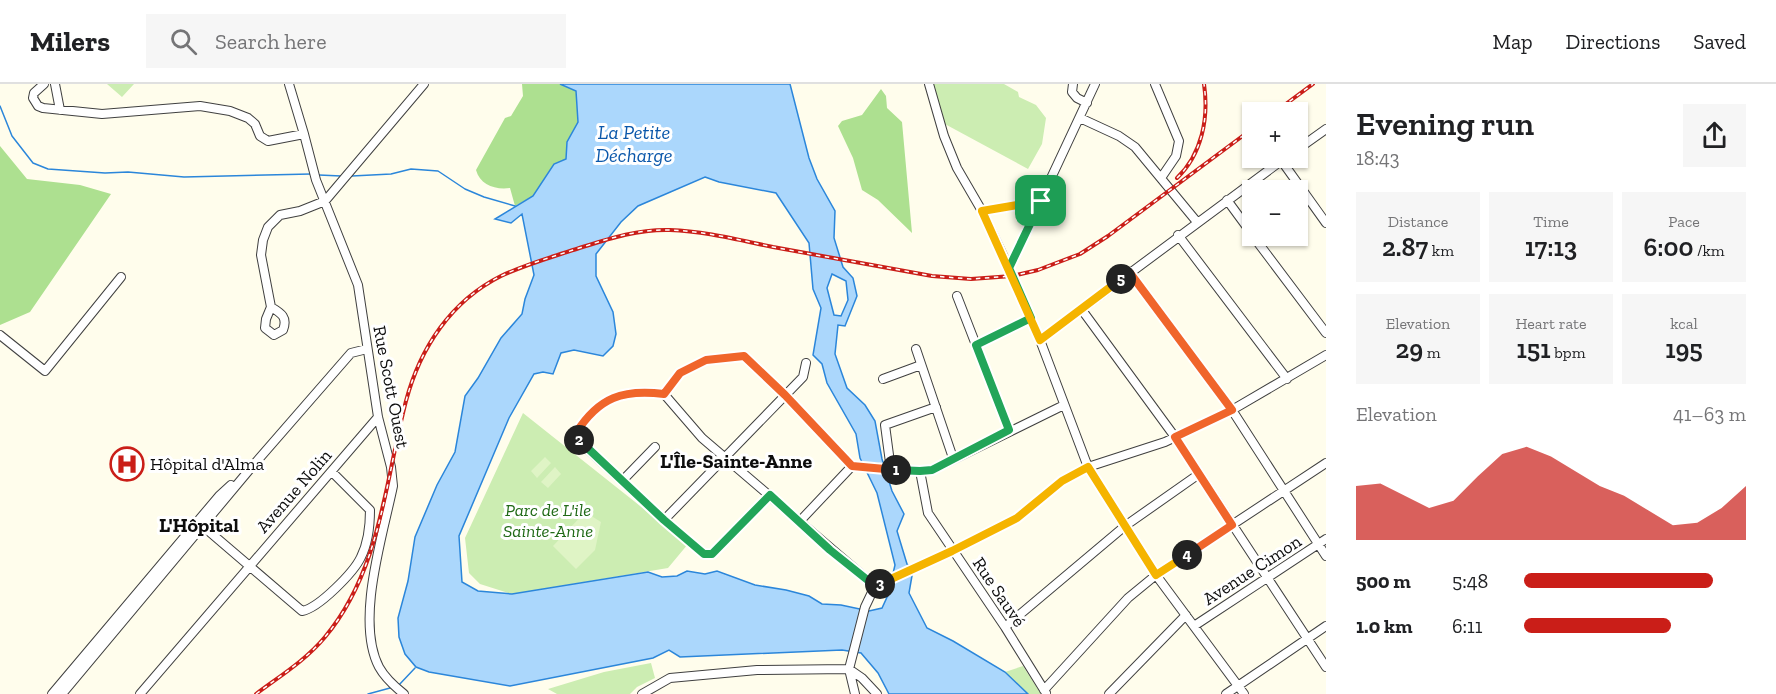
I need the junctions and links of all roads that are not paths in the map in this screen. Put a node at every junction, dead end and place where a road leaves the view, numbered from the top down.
1 (44, 84) edge
2 (55, 84) edge
3 (289, 84) edge
4 (424, 84) edge
5 (929, 84) edge
6 (1073, 84) edge
7 (1155, 84) edge
8 (1093, 85) edge
9 (1087, 103) junction
10 (60, 110) junction
11 (1080, 118) junction
12 (1326, 129) edge
13 (304, 134) junction
14 (1308, 141) edge
15 (1271, 168) edge
16 (1289, 168) edge
17 (1161, 178) junction
18 (1227, 200) junction
19 (325, 201) junction
20 (1041, 201) junction
21 (982, 211) junction
22 (1242, 220) edge
23 (1197, 222) junction
24 (1326, 223) edge
25 (1178, 235) junction
26 (1261, 246) edge
27 (1009, 268) junction
28 (1130, 273) junction
29 (121, 277) dead end
30 (957, 296) dead end
31 (271, 307) dead end
32 (1082, 310) junction
33 (1031, 318) junction
34 (1326, 333) edge
35 (0, 335) edge
36 (1040, 340) junction
37 (976, 345) junction
38 (367, 349) junction
39 (916, 349) dead end
40 (1326, 355) edge
41 (806, 363) dead end
42 (921, 365) junction
43 (883, 379) dead end
44 (1287, 379) junction
45 (664, 394) junction
46 (785, 395) junction
47 (1064, 405) junction
48 (936, 407) junction
49 (1232, 410) junction
50 (378, 417) junction
51 (1009, 430) junction
52 (1175, 437) junction
53 (655, 447) dead end
54 (953, 458) junction
55 (725, 459) junction
56 (1326, 463) edge
57 (856, 467) junction
58 (1088, 467) junction
59 (891, 470) junction
60 (332, 471) junction
61 (920, 471) junction
62 (1199, 474) junction
63 (622, 481) junction
64 (1283, 491) junction
65 (770, 495) junction
66 (664, 520) junction
67 (800, 521) junction
68 (200, 524) junction
69 (1232, 525) junction
70 (1125, 526) junction
71 (1326, 538) edge
72 (1318, 544) junction
73 (952, 551) junction
74 (1326, 556) edge
75 (249, 566) junction
76 (1156, 575) junction
77 (1267, 577) junction
78 (879, 584) junction
79 (1186, 615) junction
80 (1194, 626) junction
81 (1326, 626) edge
82 (1005, 627) junction
83 (1307, 639) junction
84 (850, 666) junction
85 (1326, 667) edge
86 (1238, 686) junction
87 (1046, 692) edge
88 (52, 694) edge
89 (62, 694) edge
90 (140, 694) edge
91 (404, 694) edge
92 (642, 694) edge
93 (855, 694) edge
94 (877, 694) edge
95 (1109, 694) edge
96 (1226, 694) edge
97 (1245, 694) edge

1 - 10 street
2 - 10 street
3 - 13 street, Rue Scott Ouest
4 - 19 street
5 - 21 street
6 - 9 street
7 - 17 street
8 - 9 street
9 - 11 street
10 - 13 street
11 - 17 street
11 - 20 street
12 - 14 street
13 - 19 street, Rue Scott Ouest
15 - 18 street
16 - 24 street
17 - 23 street
18 - 22 street
18 - 23 street
19 - 31 street
19 - 38 street, Rue Scott Ouest
20 - 21 street
20 - 27 street
21 - 27 street
23 - 25 street
25 - 28 street
25 - 44 street
26 - 34 street
27 - 33 street
28 - 32 street
28 - 49 street
29 - 35 street
30 - 37 street
32 - 36 street
32 - 52 street
33 - 36 street
33 - 37 street
36 - 47 street
37 - 51 street
38 - 50 street, Rue Scott Ouest
38 - 68 street
39 - 42 street
40 - 44 street
41 - 46 street
42 - 43 street
42 - 48 street
44 - 49 street
45 - 46 street
45 - 55 street
45 - 63 street
46 - 55 street
46 - 57 street
47 - 51 street
47 - 58 street
48 - 54 street
48 - 59 street
49 - 52 street
49 - 64 street
50 - 60 street, Avenue Nolin
50 - 91 street, Rue Scott Ouest
51 - 54 street
52 - 58 street
52 - 62 street
53 - 63 street
54 - 61 street
55 - 65 street
55 - 66 street
56 - 64 street
57 - 59 street
57 - 67 street
58 - 70 street
58 - 73 street
59 - 61 street
60 - 75 street, Avenue Nolin
60 - 75 street
61 - 73 street, Rue Sauvé
62 - 69 street
62 - 70 street
63 - 66 street
64 - 69 street
64 - 72 street
65 - 66 street
65 - 67 street
67 - 78 street
68 - 75 street
68 - 88 street
68 - 89 street
69 - 76 street
69 - 77 street
70 - 76 street
70 - 82 street
71 - 72 street, Avenue Cimon
72 - 74 street
72 - 77 street, Avenue Cimon
73 - 78 street
73 - 82 street, Rue Sauvé
75 - 90 street, Avenue Nolin
76 - 79 street
76 - 87 street
77 - 80 street, Avenue Cimon
77 - 83 street
78 - 84 street
79 - 80 street
79 - 95 street, Avenue Cimon
80 - 86 street
81 - 83 street
82 - 87 street, Rue Sauvé
83 - 85 street
83 - 86 street
84 - 92 street
84 - 93 street
84 - 94 street
86 - 96 street
86 - 97 street

